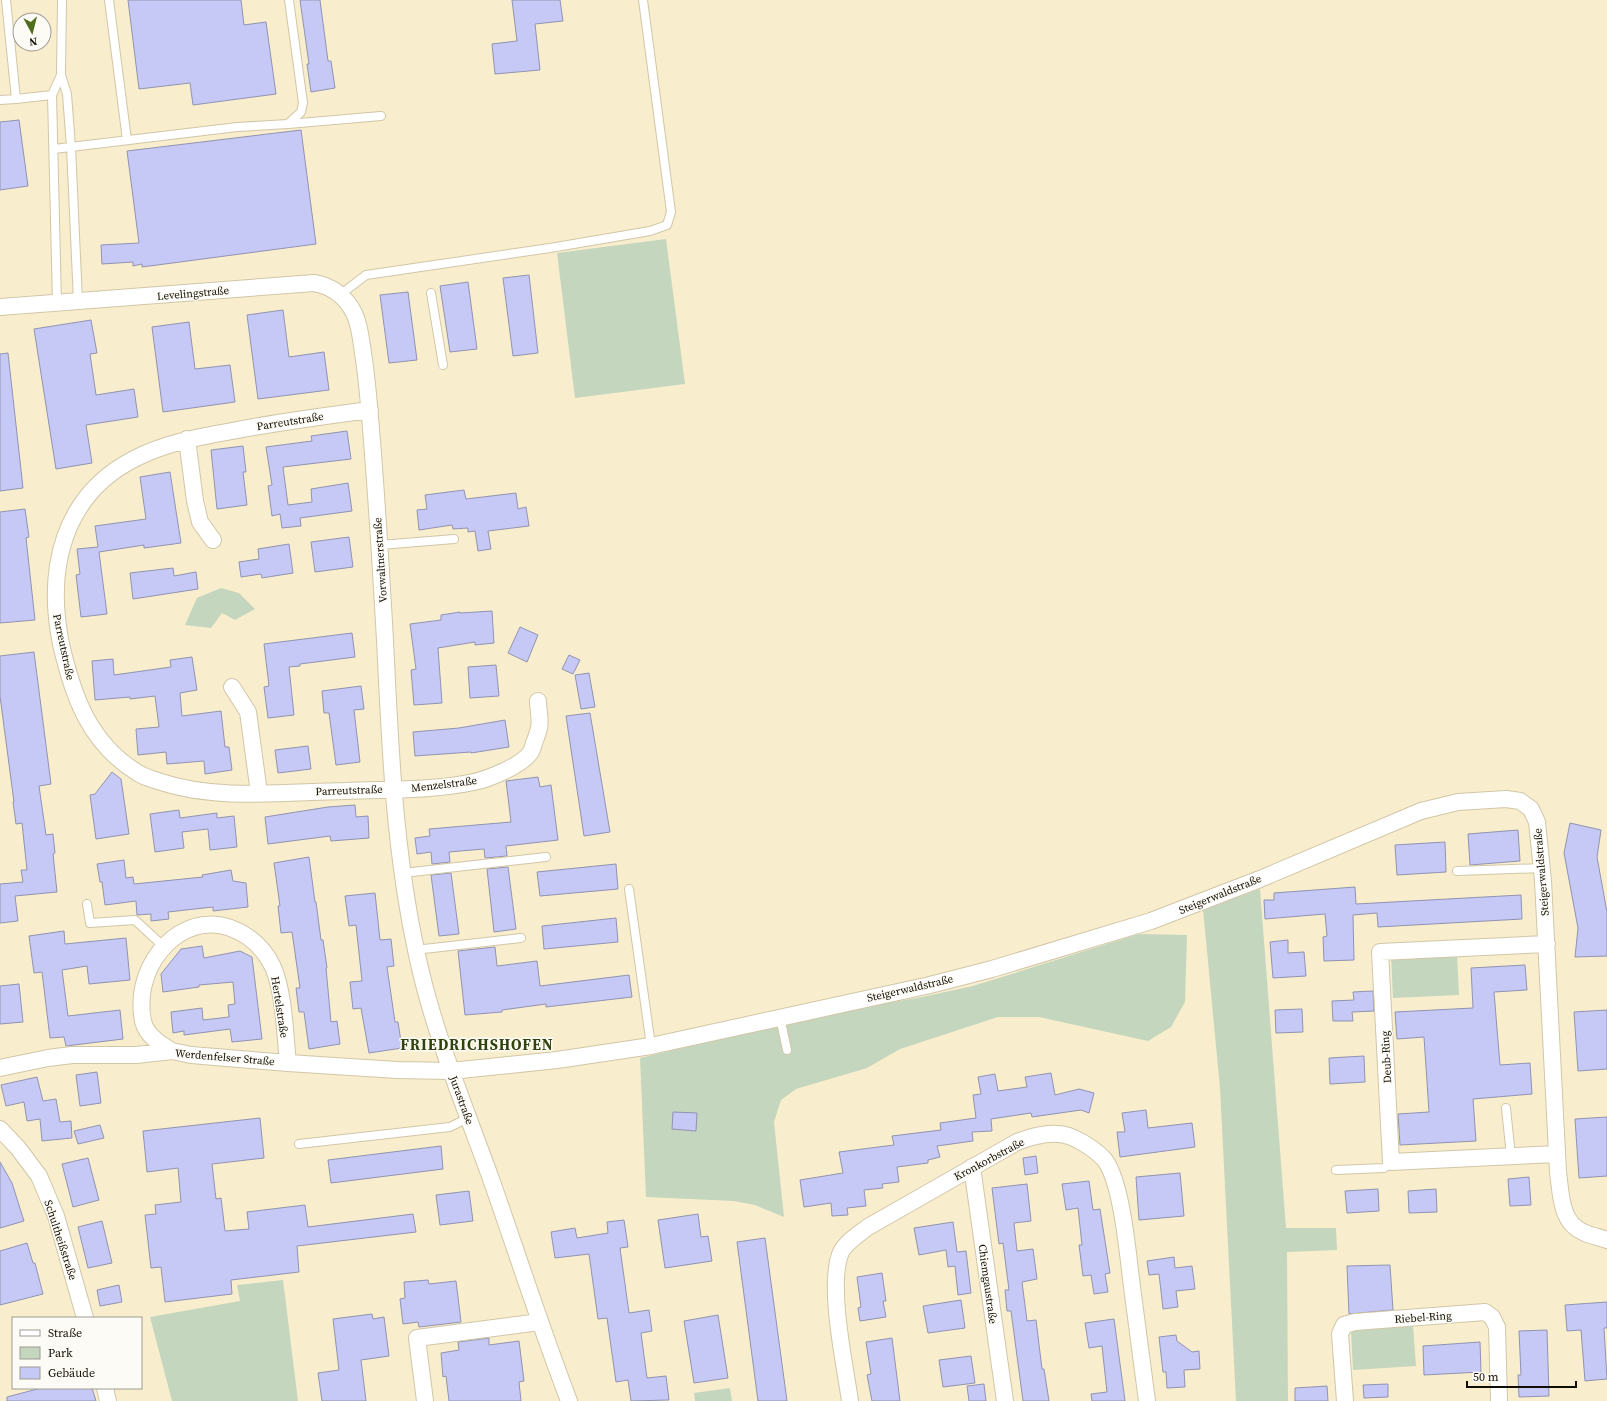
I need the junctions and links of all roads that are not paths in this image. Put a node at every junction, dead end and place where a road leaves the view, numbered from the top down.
1 (6, 0) edge
2 (62, 0) edge
3 (109, 0) edge
4 (289, 0) edge
5 (643, 0) edge
6 (61, 75) junction
7 (52, 96) junction
8 (16, 99) junction
9 (0, 100) edge
10 (301, 112) junction
11 (382, 116) dead end
12 (307, 122) junction
13 (288, 124) junction
14 (127, 140) junction
15 (71, 147) junction
16 (54, 149) junction
17 (431, 293) dead end
18 (341, 294) junction
19 (78, 301) junction
20 (57, 303) junction
21 (0, 307) edge
22 (360, 331) joint
23 (443, 365) dead end
24 (370, 410) junction
25 (187, 439) junction
26 (454, 539) dead end
27 (213, 540) dead end
28 (380, 544) junction
29 (232, 687) dead end
30 (538, 701) dead end
31 (392, 789) junction
32 (259, 793) junction
33 (546, 857) dead end
34 (1542, 868) junction
35 (1457, 871) dead end
36 (403, 873) junction
37 (629, 890) dead end
38 (88, 904) dead end
39 (521, 938) dead end
40 (1547, 944) junction
41 (163, 946) junction
42 (415, 950) junction
43 (780, 1017) junction
44 (651, 1046) junction
45 (787, 1050) dead end
46 (172, 1051) junction
47 (288, 1063) junction
48 (0, 1068) edge
49 (451, 1071) junction
50 (1506, 1108) dead end
51 (468, 1118) junction
52 (0, 1129) edge
53 (299, 1144) dead end
54 (1558, 1154) junction
55 (1511, 1156) junction
56 (1391, 1162) junction
57 (972, 1167) junction
58 (1336, 1170) dead end
59 (1607, 1240) edge
60 (85, 1317) edge
61 (540, 1322) junction
62 (105, 1389) edge
63 (108, 1401) edge
64 (425, 1401) edge
65 (569, 1401) edge
66 (850, 1401) edge
67 (1005, 1401) edge
68 (1147, 1401) edge
69 (1345, 1401) edge
70 (1499, 1401) edge

1 - 8 lane
2 - 6 lane
3 - 14 lane
4 - 10 lane
5 - 18 lane
6 - 7 lane
6 - 15 lane
7 - 8 lane
7 - 16 lane
8 - 9 lane
10 - 12 lane
10 - 13 lane
11 - 12 lane
12 - 13 lane
13 - 14 lane
14 - 15 lane
15 - 16 lane
15 - 19 lane
16 - 20 lane
17 - 23 lane
18 - 19 street, Levelingstraße
18 - 22 street, Levelingstraße
19 - 20 street, Levelingstraße
20 - 21 street, Levelingstraße
22 - 24 street, Vorwaltnerstraße
24 - 25 street, Parreutstraße
24 - 28 street, Vorwaltnerstraße
25 - 27 street
25 - 32 street, Parreutstraße
26 - 28 lane
28 - 31 street, Vorwaltnerstraße
29 - 32 street
30 - 31 street, Menzelstraße
31 - 32 street, Parreutstraße
31 - 36 street, Jurastraße
33 - 36 lane
34 - 35 lane
34 - 40 street, Steigerwaldstraße
34 - 43 street, Steigerwaldstraße
36 - 42 street, Jurastraße
37 - 44 lane
38 - 41 lane
39 - 42 lane
40 - 54 street, Steigerwaldstraße
40 - 56 street, Deub-Ring
41 - 46 street, Hertelstraße
41 - 47 street, Hertelstraße
42 - 49 street, Jurastraße
43 - 44 street, Steigerwaldstraße
43 - 45 lane
44 - 49 street, Steigerwaldstraße
46 - 47 street, Werdenfelser Straße
46 - 48 street, Werdenfelser Straße
47 - 49 street, Werdenfelser Straße
49 - 51 street, Jurastraße
50 - 55 lane
51 - 53 lane
51 - 61 street, Jurastraße
52 - 60 street, Schultheißstraße
54 - 55 street
54 - 59 street, Steigerwaldstraße
55 - 56 street
56 - 58 lane
57 - 66 street, Kronkorbstraße
57 - 67 street, Chiemgaustraße
57 - 68 street, Kronkorbstraße
61 - 64 street
61 - 65 street, Jurastraße
62 - 63 street
69 - 70 street, Riebel-Ring

